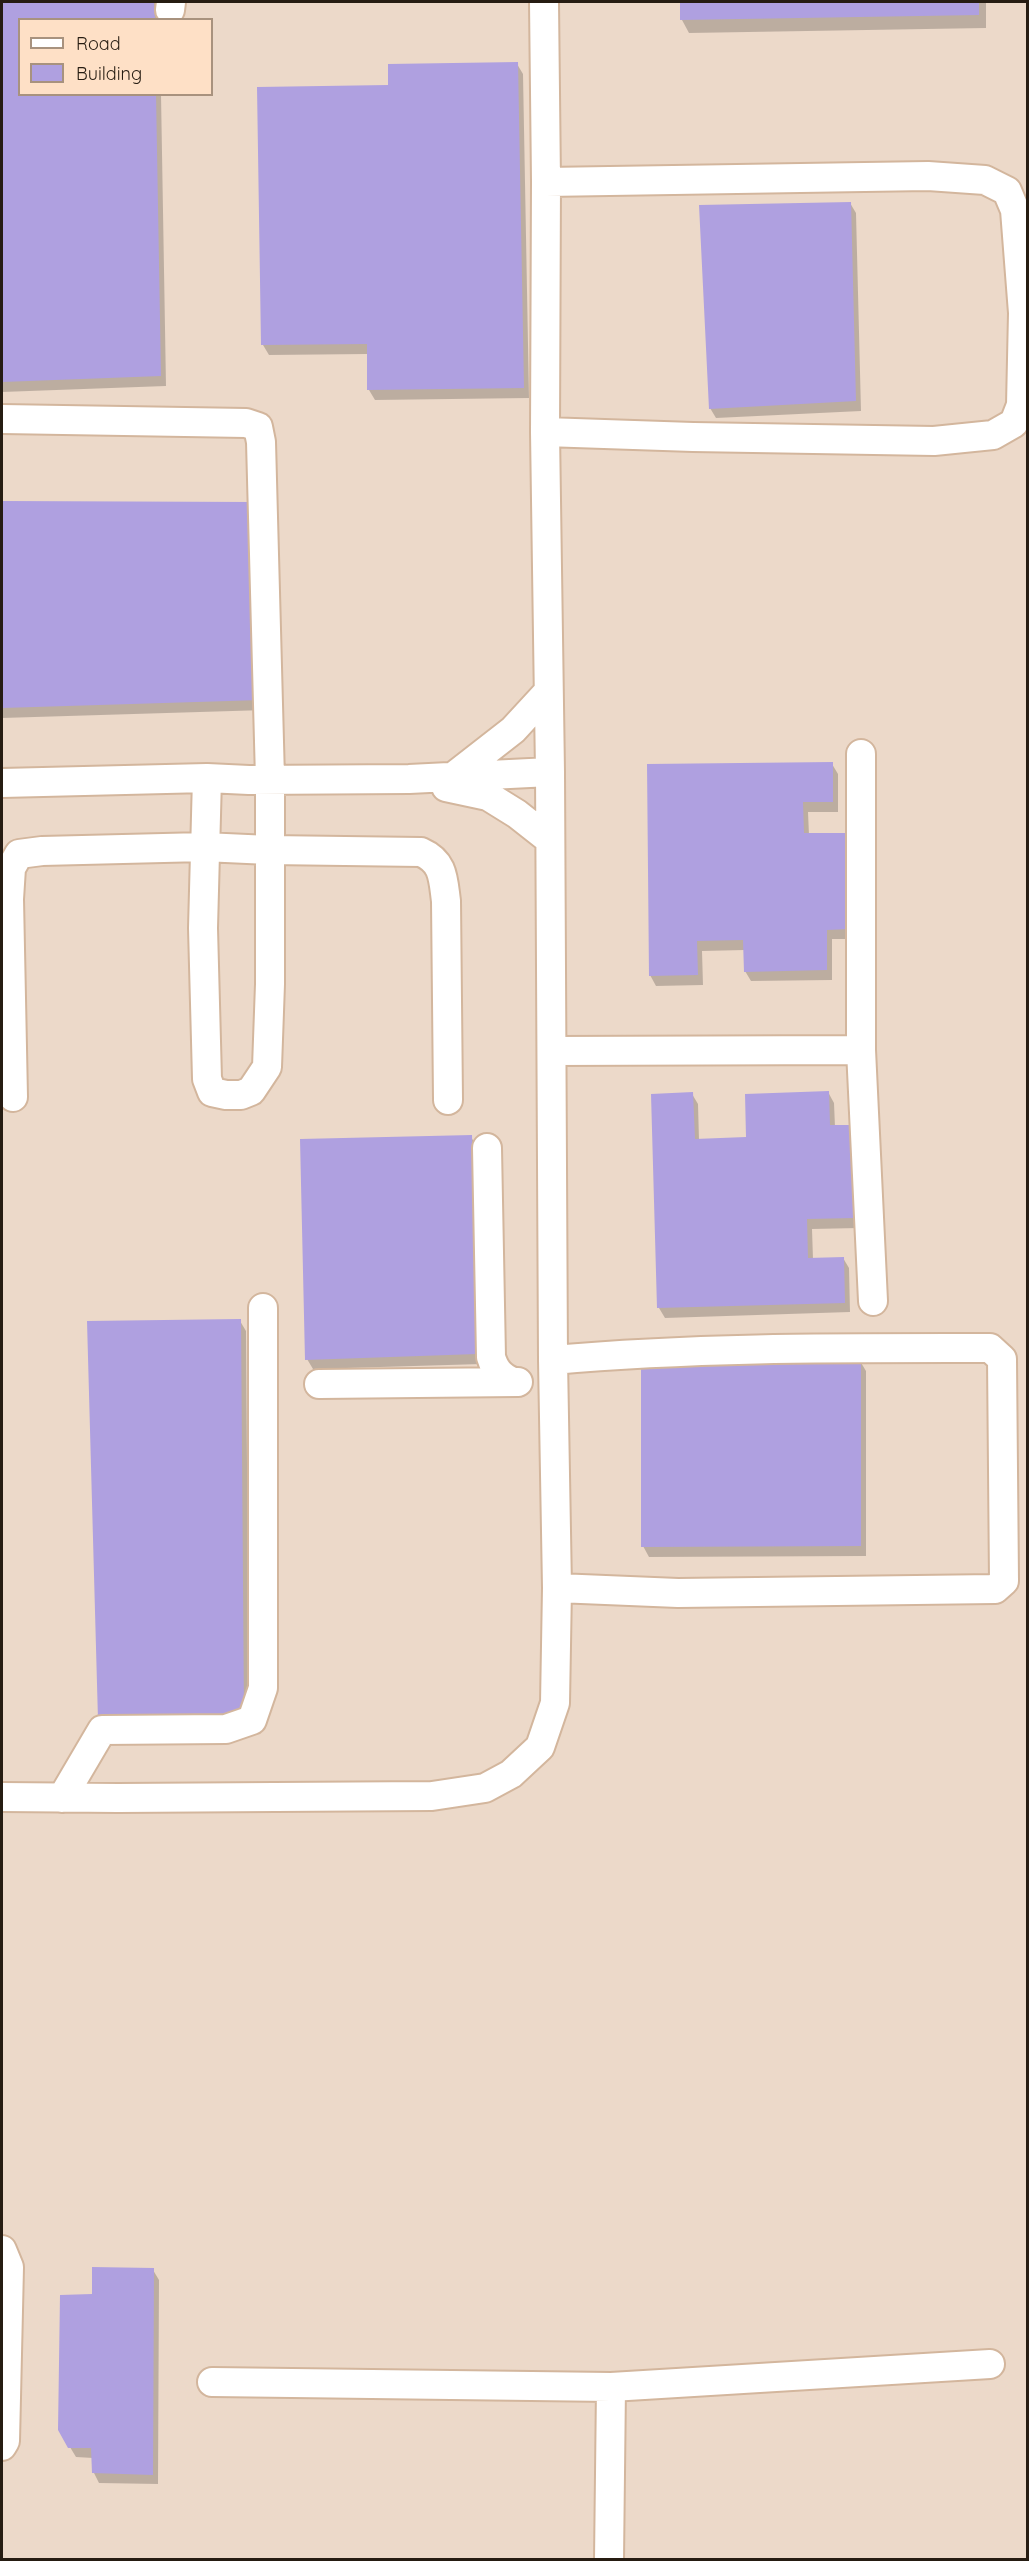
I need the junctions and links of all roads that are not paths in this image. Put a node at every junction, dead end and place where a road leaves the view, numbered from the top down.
1 (544, 2) edge
2 (546, 182) junction
3 (2, 419) edge
4 (545, 432) junction
5 (548, 692) junction
6 (861, 754) dead end
7 (550, 772) junction
8 (454, 776) junction
9 (207, 778) junction
10 (270, 779) junction
11 (409, 779) junction
12 (2, 783) edge
13 (550, 840) junction
14 (204, 847) junction
15 (269, 850) junction
16 (10, 854) edge
17 (861, 1050) junction
18 (552, 1051) junction
19 (13, 1097) dead end
20 (448, 1100) dead end
21 (487, 1148) dead end
22 (873, 1301) dead end
23 (263, 1308) dead end
24 (553, 1370) junction
25 (513, 1382) junction
26 (319, 1384) dead end
27 (557, 1588) junction
28 (2, 1797) edge
29 (62, 1798) junction
30 (2, 2250) edge
31 (990, 2364) dead end
32 (212, 2382) dead end
33 (611, 2387) junction
34 (2, 2446) edge
35 (609, 2559) edge

1 - 2 street
2 - 4 street
2 - 4 street
3 - 10 street
4 - 5 street
5 - 7 street
5 - 8 street
6 - 17 street
7 - 8 street
7 - 13 street
8 - 11 street
9 - 10 street
9 - 12 street
9 - 14 street
10 - 11 street
10 - 15 street
11 - 13 street
13 - 18 street
14 - 15 street
14 - 15 street
14 - 16 street
15 - 20 street
16 - 19 street
17 - 18 street
17 - 22 street
18 - 24 street
21 - 25 street
23 - 29 street
24 - 25 street
24 - 27 street
24 - 27 street
25 - 26 street
27 - 29 street
28 - 29 street
30 - 34 street
31 - 33 street
32 - 33 street
33 - 35 street

